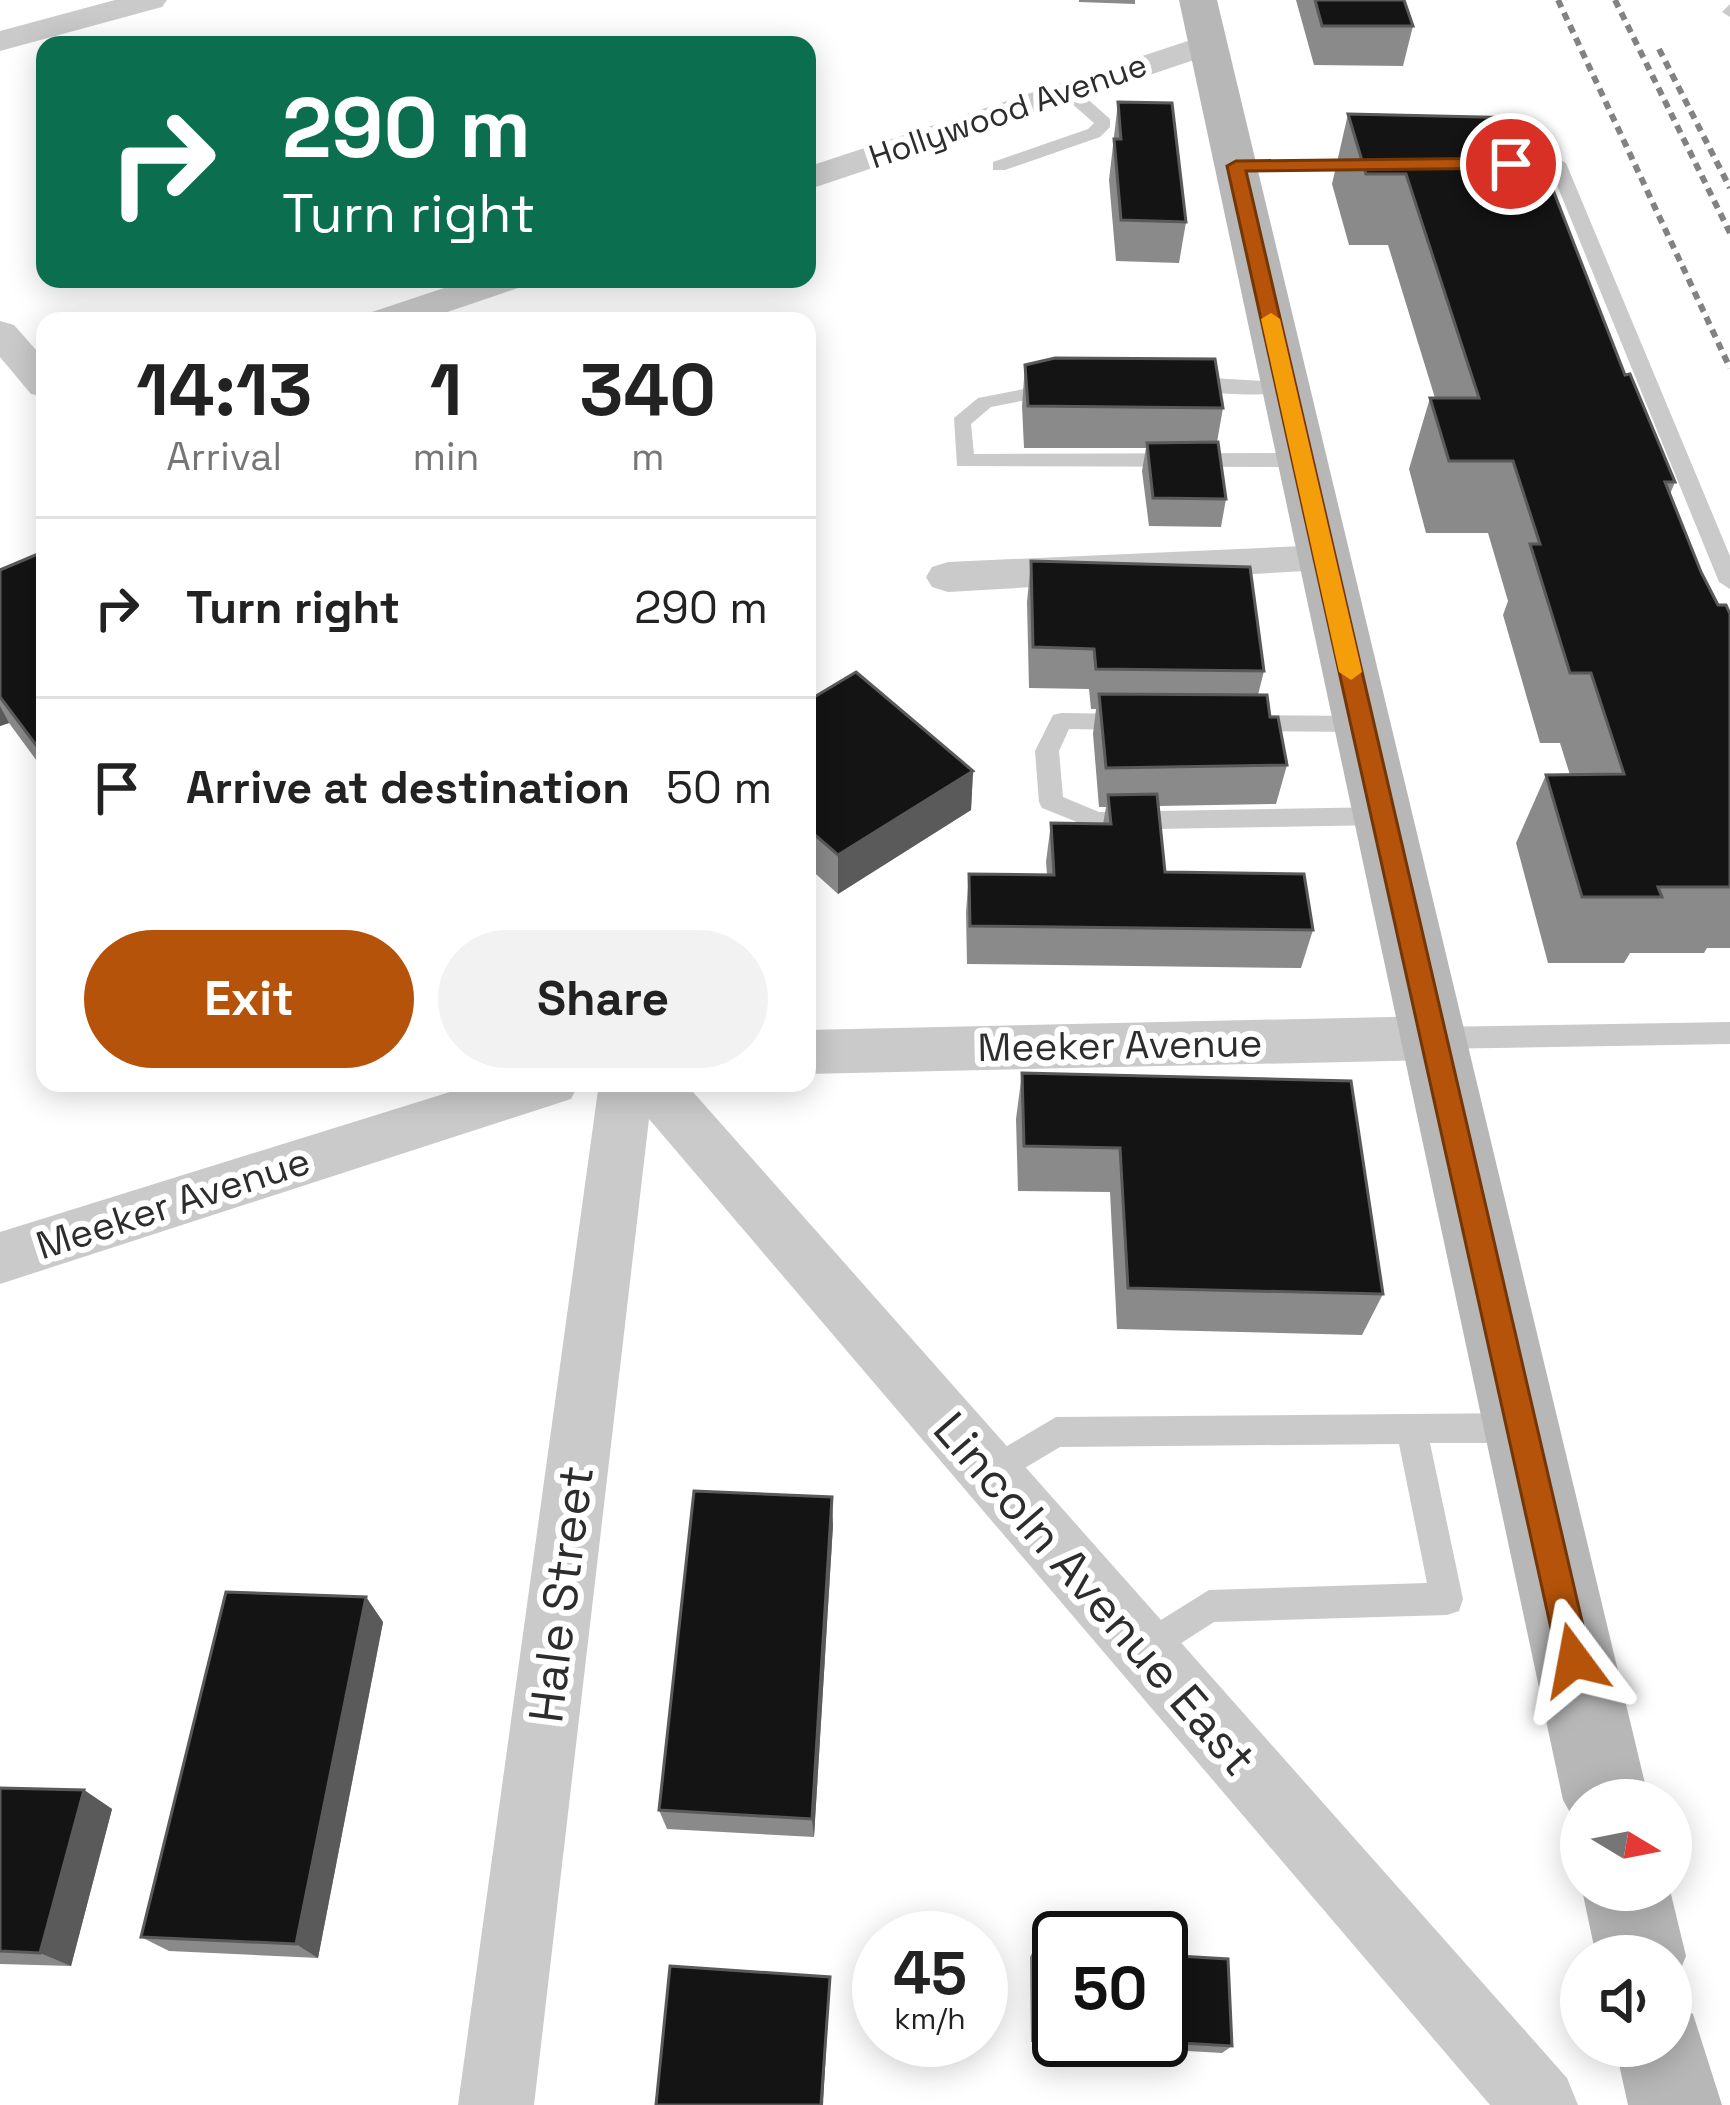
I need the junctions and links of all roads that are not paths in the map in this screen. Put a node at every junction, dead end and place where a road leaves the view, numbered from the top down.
1 (151, 0) edge
2 (1203, 22) edge
3 (0, 41) edge
4 (1068, 92) junction
5 (1489, 164) edge
6 (1397, 165) edge
7 (1000, 166) dead end
8 (1236, 166) junction
9 (816, 176) edge
10 (481, 288) edge
11 (410, 312) edge
12 (0, 333) edge
13 (36, 375) edge
14 (1165, 384) edge
15 (1082, 388) edge
16 (1286, 388) junction
17 (1303, 460) junction
18 (1325, 559) junction
19 (948, 577) dead end
20 (1730, 583) edge
21 (1154, 722) edge
22 (1223, 723) edge
23 (1363, 724) junction
24 (1384, 816) junction
25 (1730, 1034) edge
26 (1433, 1038) junction
27 (816, 1052) edge
28 (524, 1092) edge
29 (625, 1092) edge
30 (659, 1092) edge
31 (0, 1258) edge
32 (1522, 1427) junction
33 (1411, 1428) junction
34 (991, 1474) junction
35 (1144, 1650) junction
36 (1601, 1779) edge
37 (1666, 2067) edge
38 (496, 2105) edge
39 (1540, 2105) edge
40 (1675, 2105) edge

1 - 3 street
2 - 4 street, Hollywood Avenue
2 - 8 main road
4 - 7 lane
4 - 9 street, Hollywood Avenue
5 - 20 lane
6 - 8 lane
8 - 16 main road
10 - 11 street
12 - 13 street
14 - 16 lane
15 - 17 lane
16 - 17 main road
17 - 18 main road
18 - 19 street
18 - 23 main road
21 - 24 lane
22 - 23 lane
23 - 24 main road
24 - 26 main road
25 - 26 lane
26 - 27 street, Meeker Avenue
26 - 32 main road
28 - 31 street, Meeker Avenue
29 - 38 street, Hale Street
30 - 34 street, Lincoln Avenue East
32 - 33 lane
32 - 36 main road
33 - 34 lane
33 - 35 lane
34 - 35 street, Lincoln Avenue East
35 - 39 street, Lincoln Avenue East
37 - 40 main road

